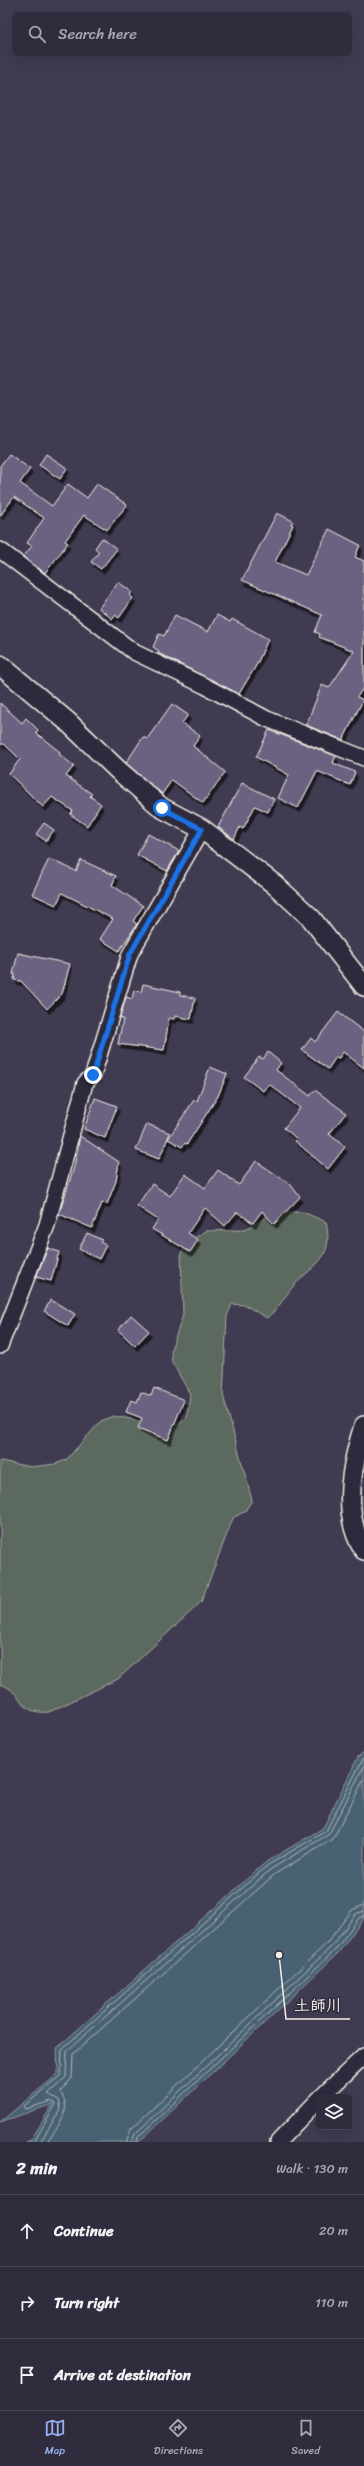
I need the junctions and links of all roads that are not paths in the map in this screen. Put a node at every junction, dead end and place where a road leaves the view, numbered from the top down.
1 (0, 550) edge
2 (0, 665) edge
3 (364, 758) edge
4 (202, 829) junction
5 (364, 986) edge
6 (0, 1346) edge
7 (364, 1426) edge
8 (359, 1522) edge
9 (363, 1549) edge
10 (364, 2056) edge
11 (324, 2094) edge
12 (316, 2102) edge
13 (278, 2142) edge

1 - 3 street
2 - 4 street
4 - 5 street
4 - 6 street
7 - 8 street
8 - 9 street
10 - 11 street
12 - 13 street

